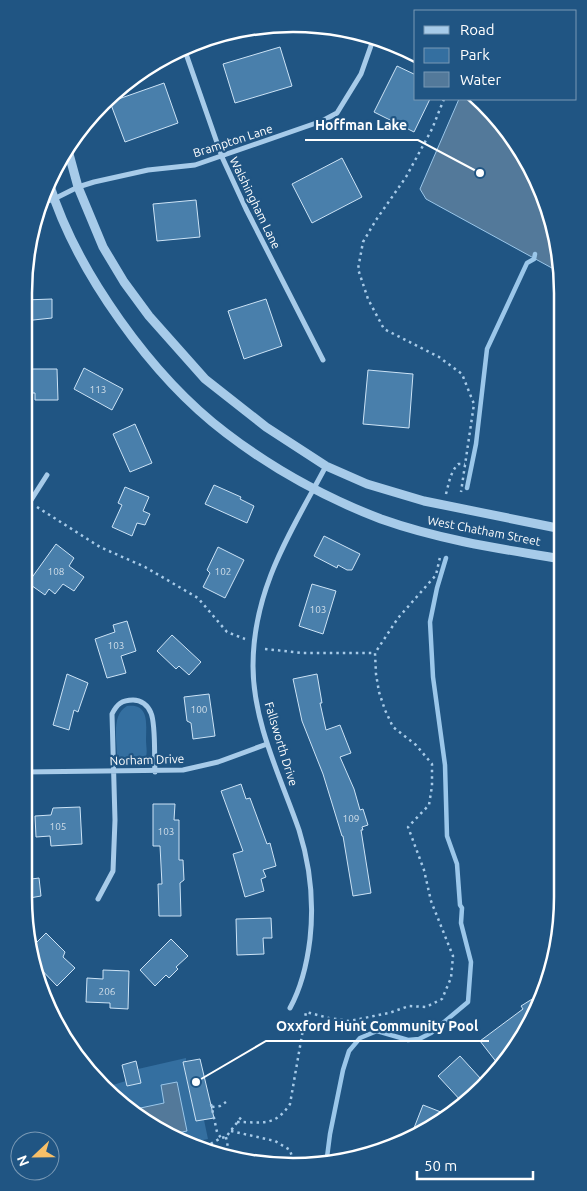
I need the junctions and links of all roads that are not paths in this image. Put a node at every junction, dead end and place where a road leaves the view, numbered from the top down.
1 (372, 45) edge
2 (187, 55) edge
3 (222, 156) junction
4 (70, 158) edge
5 (78, 187) junction
6 (52, 193) edge
7 (54, 199) junction
8 (50, 200) edge
9 (323, 360) dead end
10 (326, 466) junction
11 (47, 476) dead end
12 (314, 489) junction
13 (32, 499) edge
14 (554, 527) edge
15 (554, 558) edge
16 (267, 744) junction
17 (32, 772) edge
18 (113, 772) junction
19 (155, 772) junction
20 (98, 899) dead end
21 (290, 1008) dead end

1 - 3 street, Brampton Lane
2 - 3 street, Walshingham Lane
3 - 5 street, Brampton Lane
3 - 9 street, Walshingham Lane
4 - 5 street, West Chatham Street
5 - 7 street, Brampton Lane
5 - 10 street, West Chatham Street
6 - 7 street, West Chatham Street
7 - 8 street, Brampton Lane
7 - 12 street, West Chatham Street
10 - 12 street, Fallsworth Drive
10 - 14 street, West Chatham Street
11 - 13 street
12 - 15 street, West Chatham Street
12 - 16 street, Fallsworth Drive
16 - 19 street, Norham Drive
16 - 21 street, Fallsworth Drive
17 - 18 street, Norham Drive
18 - 19 street, Norham Drive
18 - 19 street
18 - 20 street

